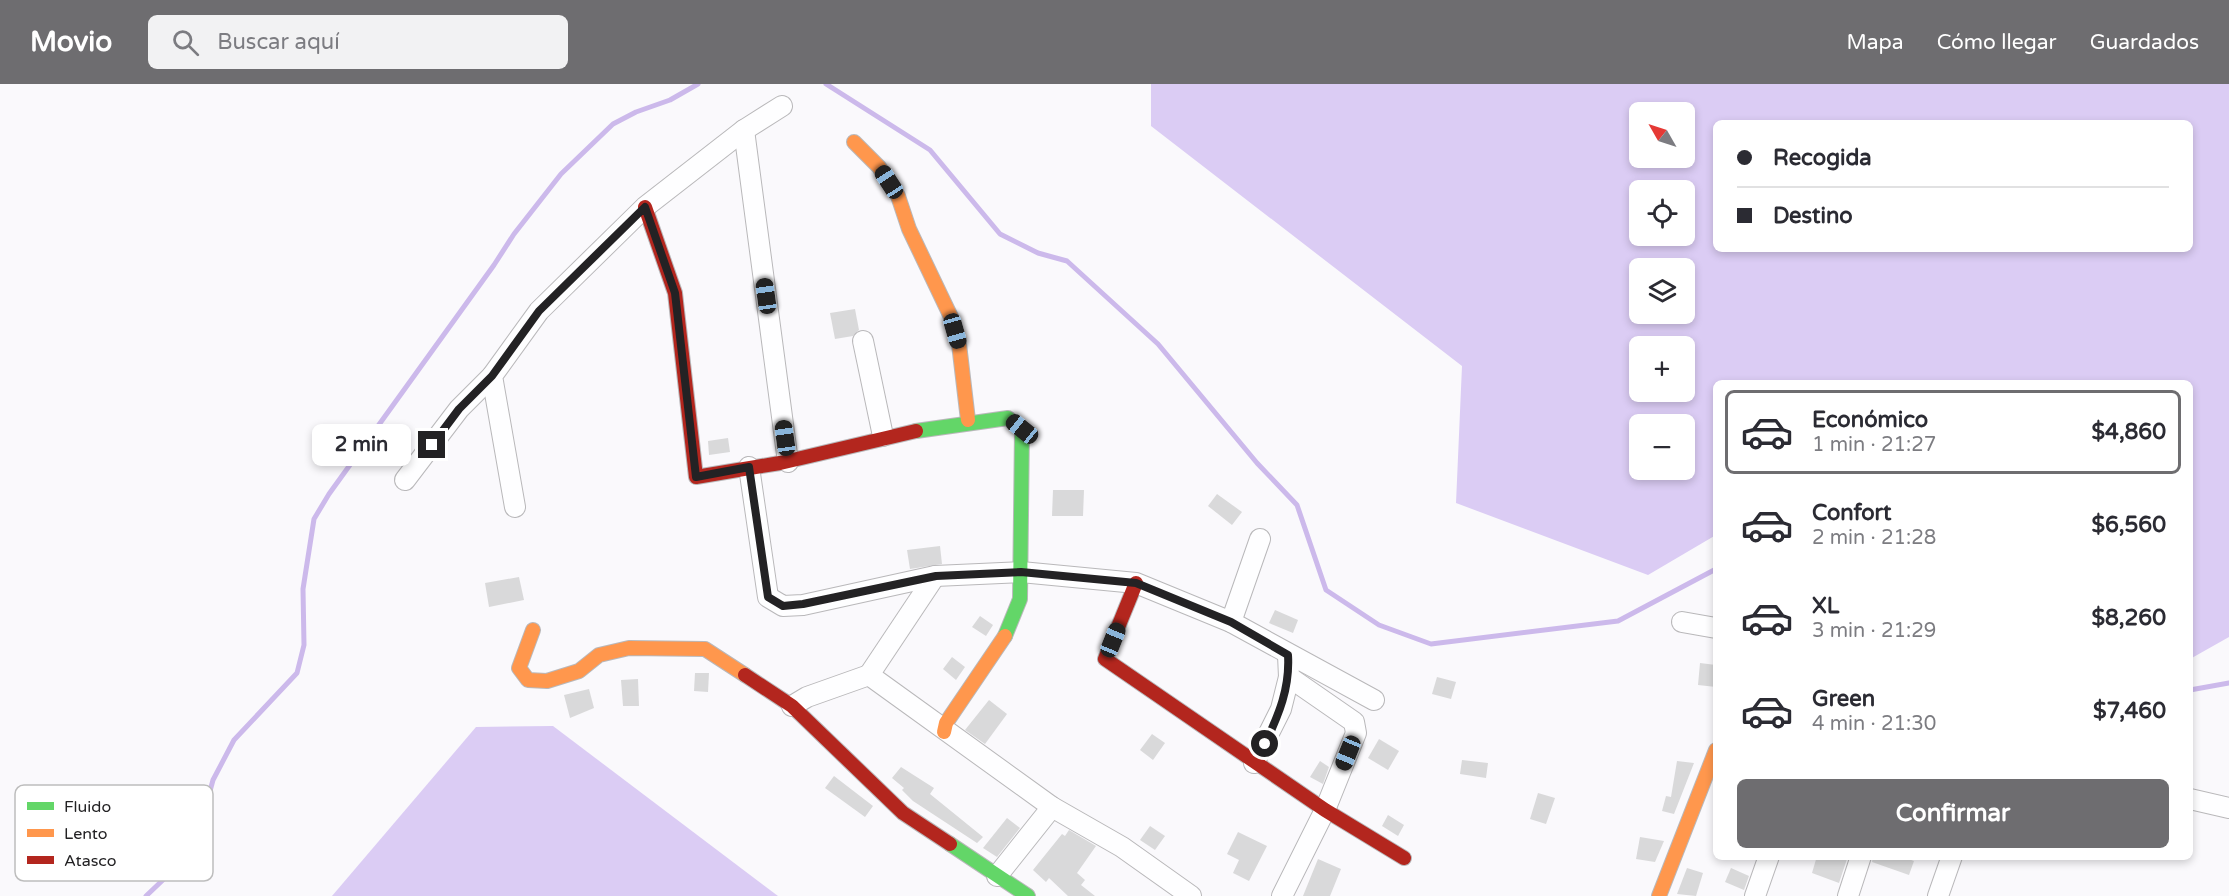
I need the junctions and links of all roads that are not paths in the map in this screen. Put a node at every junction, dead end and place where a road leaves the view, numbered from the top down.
1 (782, 106) dead end
2 (744, 130) junction
3 (854, 142) dead end
4 (645, 207) junction
5 (863, 341) dead end
6 (492, 376) junction
7 (968, 420) junction
8 (883, 436) junction
9 (788, 462) junction
10 (749, 467) junction
11 (405, 480) dead end
12 (515, 507) dead end
13 (1260, 539) dead end
14 (1021, 572) junction
15 (936, 576) junction
16 (1136, 583) junction
17 (1231, 622) junction
18 (1682, 622) dead end
19 (1713, 627) edge
20 (533, 630) dead end
21 (1288, 655) junction
22 (869, 675) junction
23 (1289, 676) junction
24 (1374, 700) dead end
25 (792, 706) junction
26 (944, 732) junction
27 (1713, 758) edge
28 (1254, 763) junction
29 (2193, 800) edge
30 (1052, 807) junction
31 (2229, 808) edge
32 (1325, 810) junction
33 (1404, 858) dead end
34 (1768, 860) edge
35 (1859, 860) edge
36 (1951, 860) edge
37 (998, 876) junction
38 (1028, 896) edge
39 (1191, 896) edge
40 (1282, 896) edge
41 (1659, 896) edge
42 (1755, 896) edge
43 (1848, 896) edge
44 (1938, 896) edge

1 - 2 street
2 - 4 street
2 - 9 street
3 - 7 street
4 - 6 street
4 - 10 street
5 - 8 street
6 - 11 street
6 - 12 street
7 - 8 street
7 - 14 street
8 - 9 street
9 - 10 street
10 - 15 street
13 - 17 street
14 - 15 street
14 - 16 street
14 - 26 street
15 - 22 street
16 - 17 street
16 - 28 street
17 - 21 street
18 - 19 street
20 - 25 street
21 - 23 street
21 - 24 street
22 - 25 street
22 - 26 street
23 - 28 street
23 - 32 street
25 - 37 street
26 - 30 street
27 - 41 street
28 - 32 street
29 - 31 street
30 - 37 street
30 - 39 street
32 - 33 street
32 - 40 street
34 - 42 street
35 - 43 street
36 - 44 street
37 - 38 street

